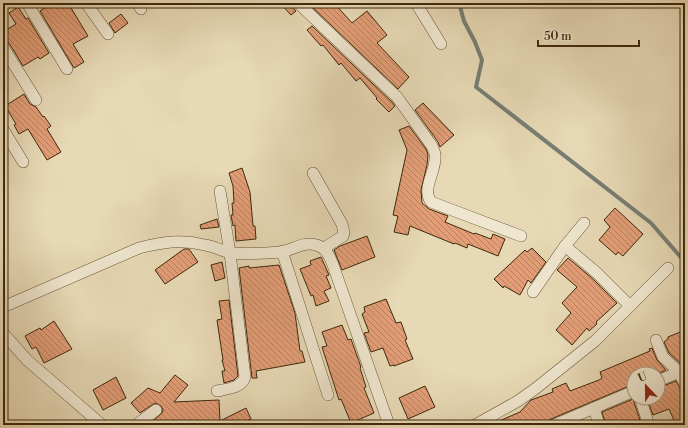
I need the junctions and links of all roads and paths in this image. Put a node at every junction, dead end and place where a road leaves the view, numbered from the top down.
1 (27, 3) edge
2 (86, 3) edge
3 (298, 3) edge
4 (416, 3) edge
5 (108, 34) dead end
6 (441, 44) dead end
7 (3, 47) edge
8 (67, 69) dead end
9 (36, 100) dead end
10 (3, 129) edge
11 (23, 162) dead end
12 (313, 173) dead end
13 (220, 191) dead end
14 (584, 223) dead end
15 (521, 236) dead end
16 (565, 246) junction
17 (324, 248) junction
18 (282, 252) junction
19 (230, 253) junction
20 (668, 268) dead end
21 (533, 292) dead end
22 (630, 306) junction
23 (3, 307) edge
24 (3, 333) edge
25 (656, 340) dead end
26 (682, 371) edge
27 (666, 378) edge
28 (685, 386) edge
29 (217, 391) dead end
30 (328, 395) dead end
31 (626, 395) edge
32 (643, 406) edge
33 (594, 408) junction
34 (156, 410) dead end
35 (102, 425) edge
36 (136, 425) edge
37 (389, 425) edge
38 (475, 425) edge
39 (554, 425) edge
40 (599, 425) edge
41 (649, 425) edge

1 - 8 street
2 - 5 street
3 - 15 street
4 - 6 street
7 - 9 street
10 - 11 street
12 - 17 street
13 - 19 street
14 - 16 street
16 - 21 street
16 - 22 street
17 - 18 street
17 - 37 street
18 - 19 street
18 - 30 street
19 - 23 street
19 - 29 street
20 - 22 street
22 - 38 street
24 - 35 street
25 - 26 street
26 - 27 street
26 - 28 street
31 - 33 street
32 - 41 street
33 - 39 street
33 - 40 street
34 - 36 street

